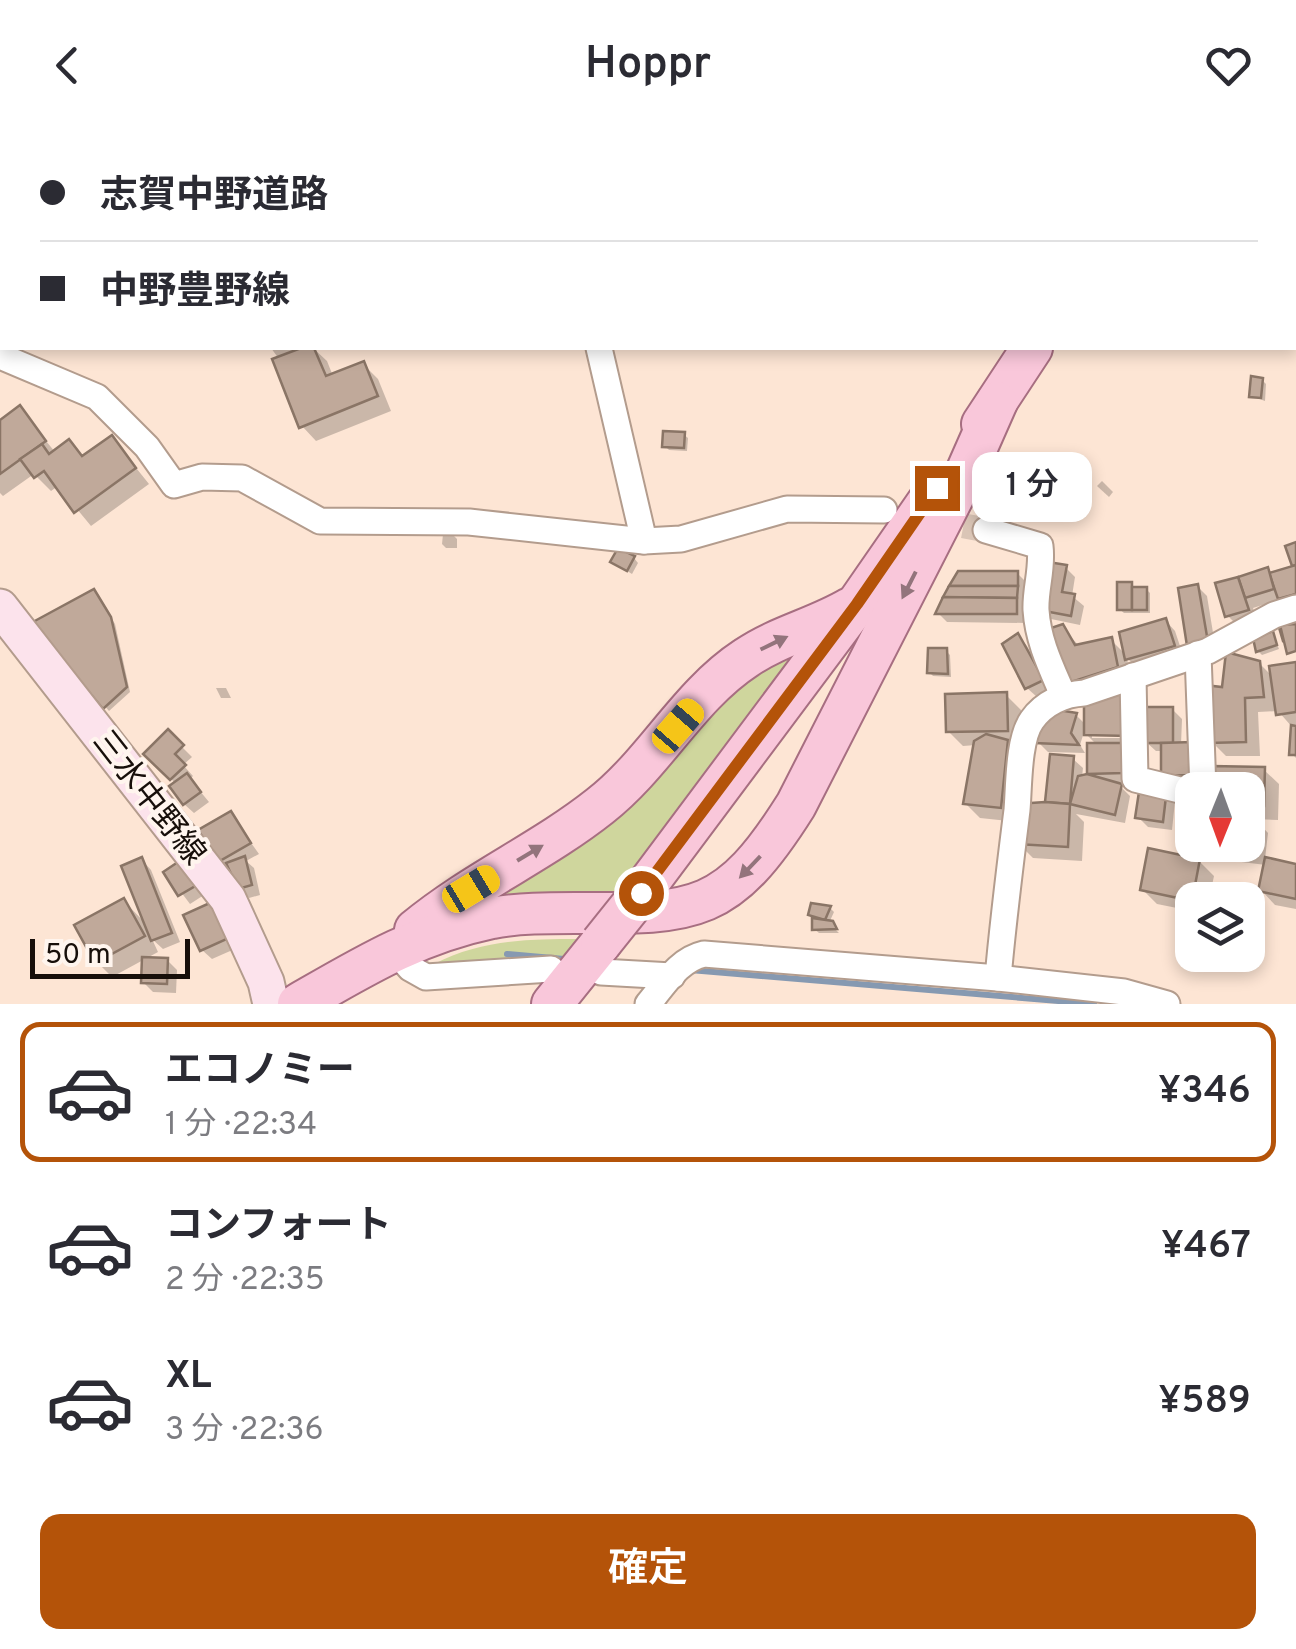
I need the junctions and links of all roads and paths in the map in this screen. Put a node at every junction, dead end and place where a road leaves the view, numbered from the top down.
1 (599, 350) edge
2 (1031, 350) edge
3 (0, 356) edge
4 (997, 402) junction
5 (884, 510) dead end
6 (986, 530) tunnel mouth
7 (644, 541) junction
8 (857, 604) junction
9 (0, 606) edge
10 (1296, 608) edge
11 (1198, 654) junction
12 (1133, 676) junction
13 (1063, 694) junction
14 (1202, 772) edge
15 (1175, 789) edge
16 (393, 949) junction
17 (601, 957) junction
18 (675, 971) junction
19 (998, 978) junction
20 (551, 987) edge
21 (1122, 998) edge
22 (271, 1004) edge
23 (298, 1004) edge
24 (648, 1004) edge
25 (1167, 1004) edge

1 - 7 street
2 - 4 main road
3 - 7 street
4 - 8 main road
4 -> 16 main road
5 - 7 street
6 - 13 street
16 -> 8 main road
8 - 17 main road, bridge
9 - 22 main road, 三水中野線
10 - 11 street
11 - 12 street
11 - 14 street
12 - 13 street
12 - 15 street
13 - 19 street
16 - 20 street
16 - 23 main road
17 - 18 street
17 - 20 main road
18 - 19 street
18 - 24 street
19 - 21 street
21 - 25 street

